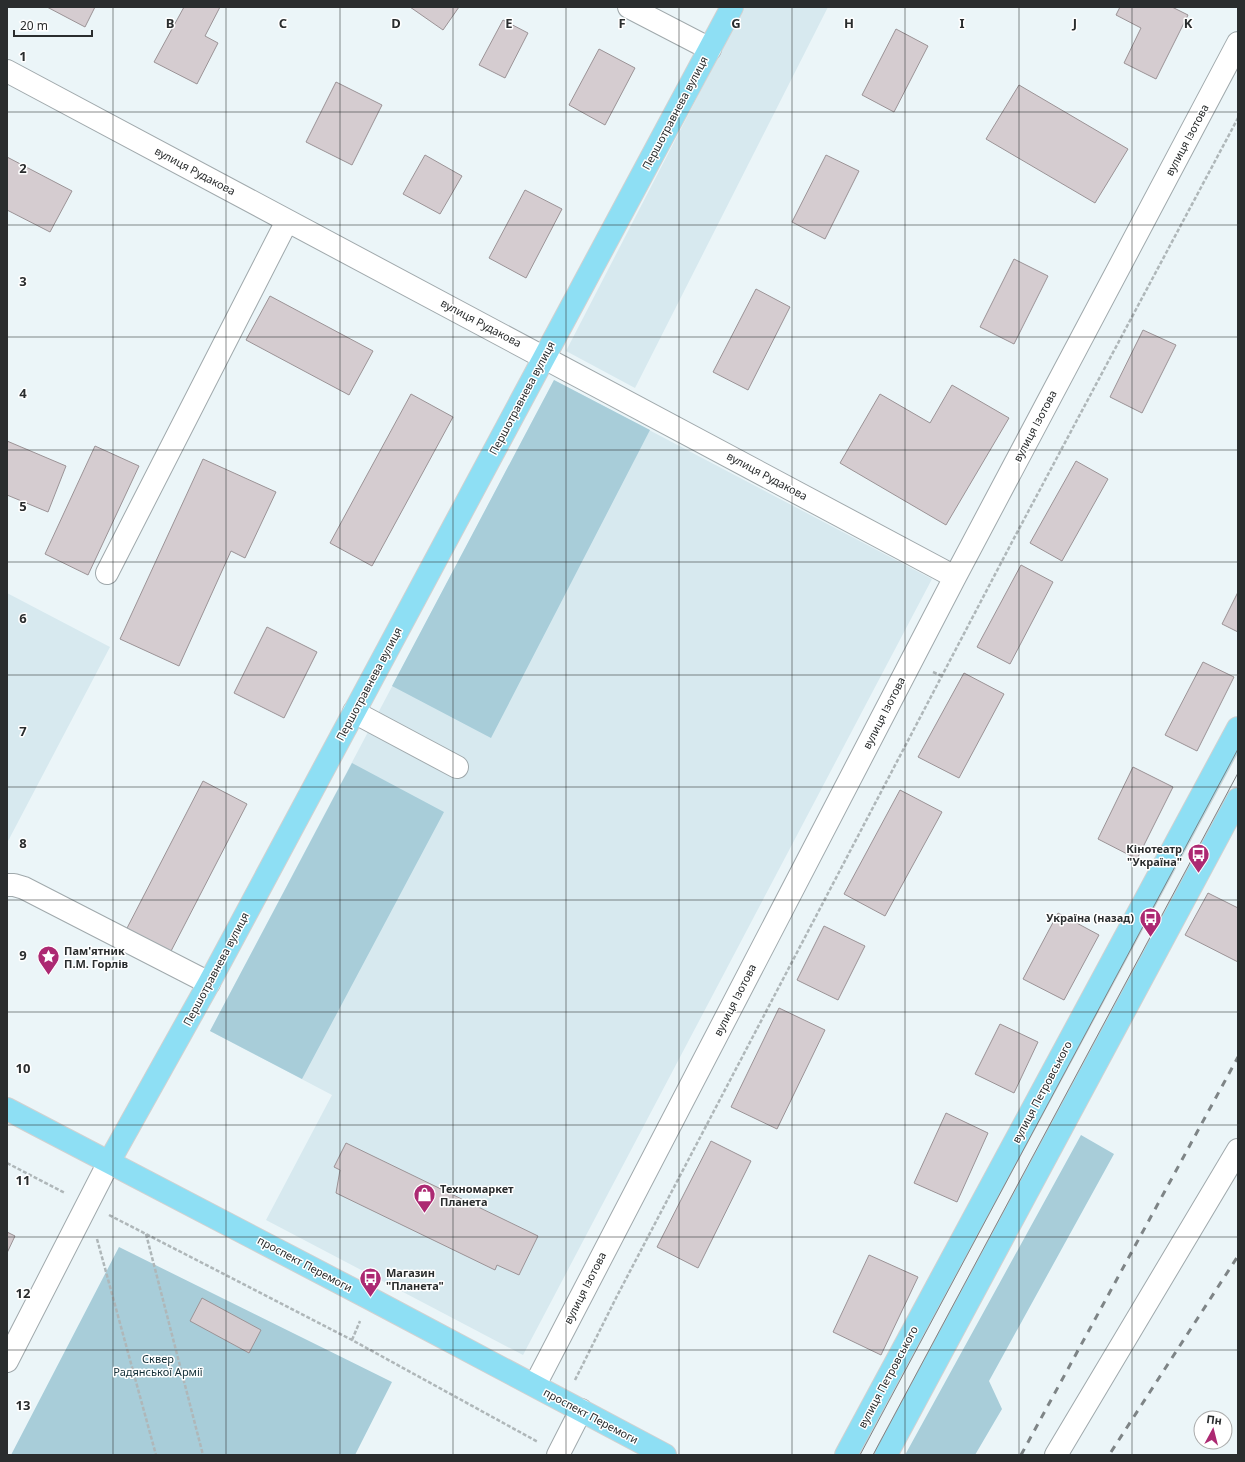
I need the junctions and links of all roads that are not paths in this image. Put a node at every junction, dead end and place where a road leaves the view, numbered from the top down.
1 (629, 7) edge
2 (732, 7) edge
3 (1238, 43) edge
4 (710, 49) junction
5 (7, 71) edge
6 (288, 221) junction
7 (544, 357) junction
8 (107, 573) dead end
9 (955, 577) junction
10 (354, 712) junction
11 (1238, 728) edge
12 (457, 767) dead end
13 (1238, 799) edge
14 (7, 885) edge
15 (209, 983) junction
16 (7, 1109) edge
17 (1238, 1150) edge
18 (109, 1162) junction
19 (7, 1361) edge
20 (535, 1385) junction
21 (572, 1405) junction
22 (558, 1454) edge
23 (665, 1455) edge
24 (846, 1455) edge
25 (886, 1455) edge
26 (1056, 1455) edge

1 - 4 street
2 - 4 main road, Першотравнева вулиця
3 - 9 street, вулиця Ізотова
4 - 7 main road, Першотравнева вулиця
5 - 6 street, вулиця Рудакова
6 - 7 street, вулиця Рудакова
6 - 8 street
7 - 9 street, вулиця Рудакова
7 - 10 main road, Першотравнева вулиця
9 - 20 street, вулиця Ізотова
10 - 12 street
10 - 15 main road, Першотравнева вулиця
11 - 24 main road, вулиця Петровського
13 - 25 main road
14 - 15 street
15 - 18 main road, Першотравнева вулиця
16 - 18 main road, проспект Перемоги
17 - 26 street
18 - 19 street, Першотравнева вулиця
18 - 20 main road, проспект Перемоги
20 - 21 main road, проспект Перемоги
21 - 22 street
21 - 23 main road, проспект Перемоги

